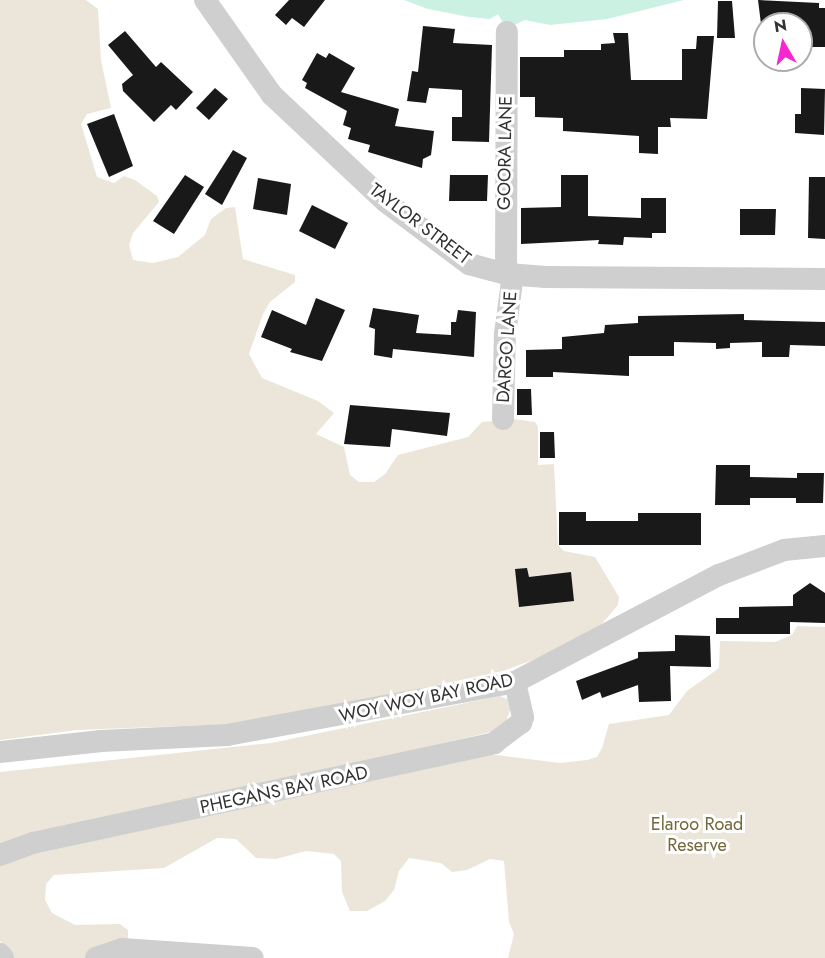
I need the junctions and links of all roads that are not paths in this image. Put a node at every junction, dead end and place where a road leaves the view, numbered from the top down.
1 (205, 0) edge
2 (507, 32) dead end
3 (509, 274) junction
4 (825, 279) edge
5 (503, 419) dead end
6 (825, 546) edge
7 (515, 681) junction
8 (0, 752) edge
9 (0, 855) edge
10 (0, 954) edge
11 (3, 958) edge
12 (96, 958) edge
13 (253, 958) edge

1 - 3 street, TAYLOR STREET
2 - 3 street, GOORA LANE
3 - 4 street, TAYLOR STREET
3 - 5 street, DARGO LANE
6 - 7 street, WOY WOY BAY ROAD
7 - 8 street, WOY WOY BAY ROAD
7 - 9 street, PHEGANS BAY ROAD
10 - 11 street
12 - 13 street

